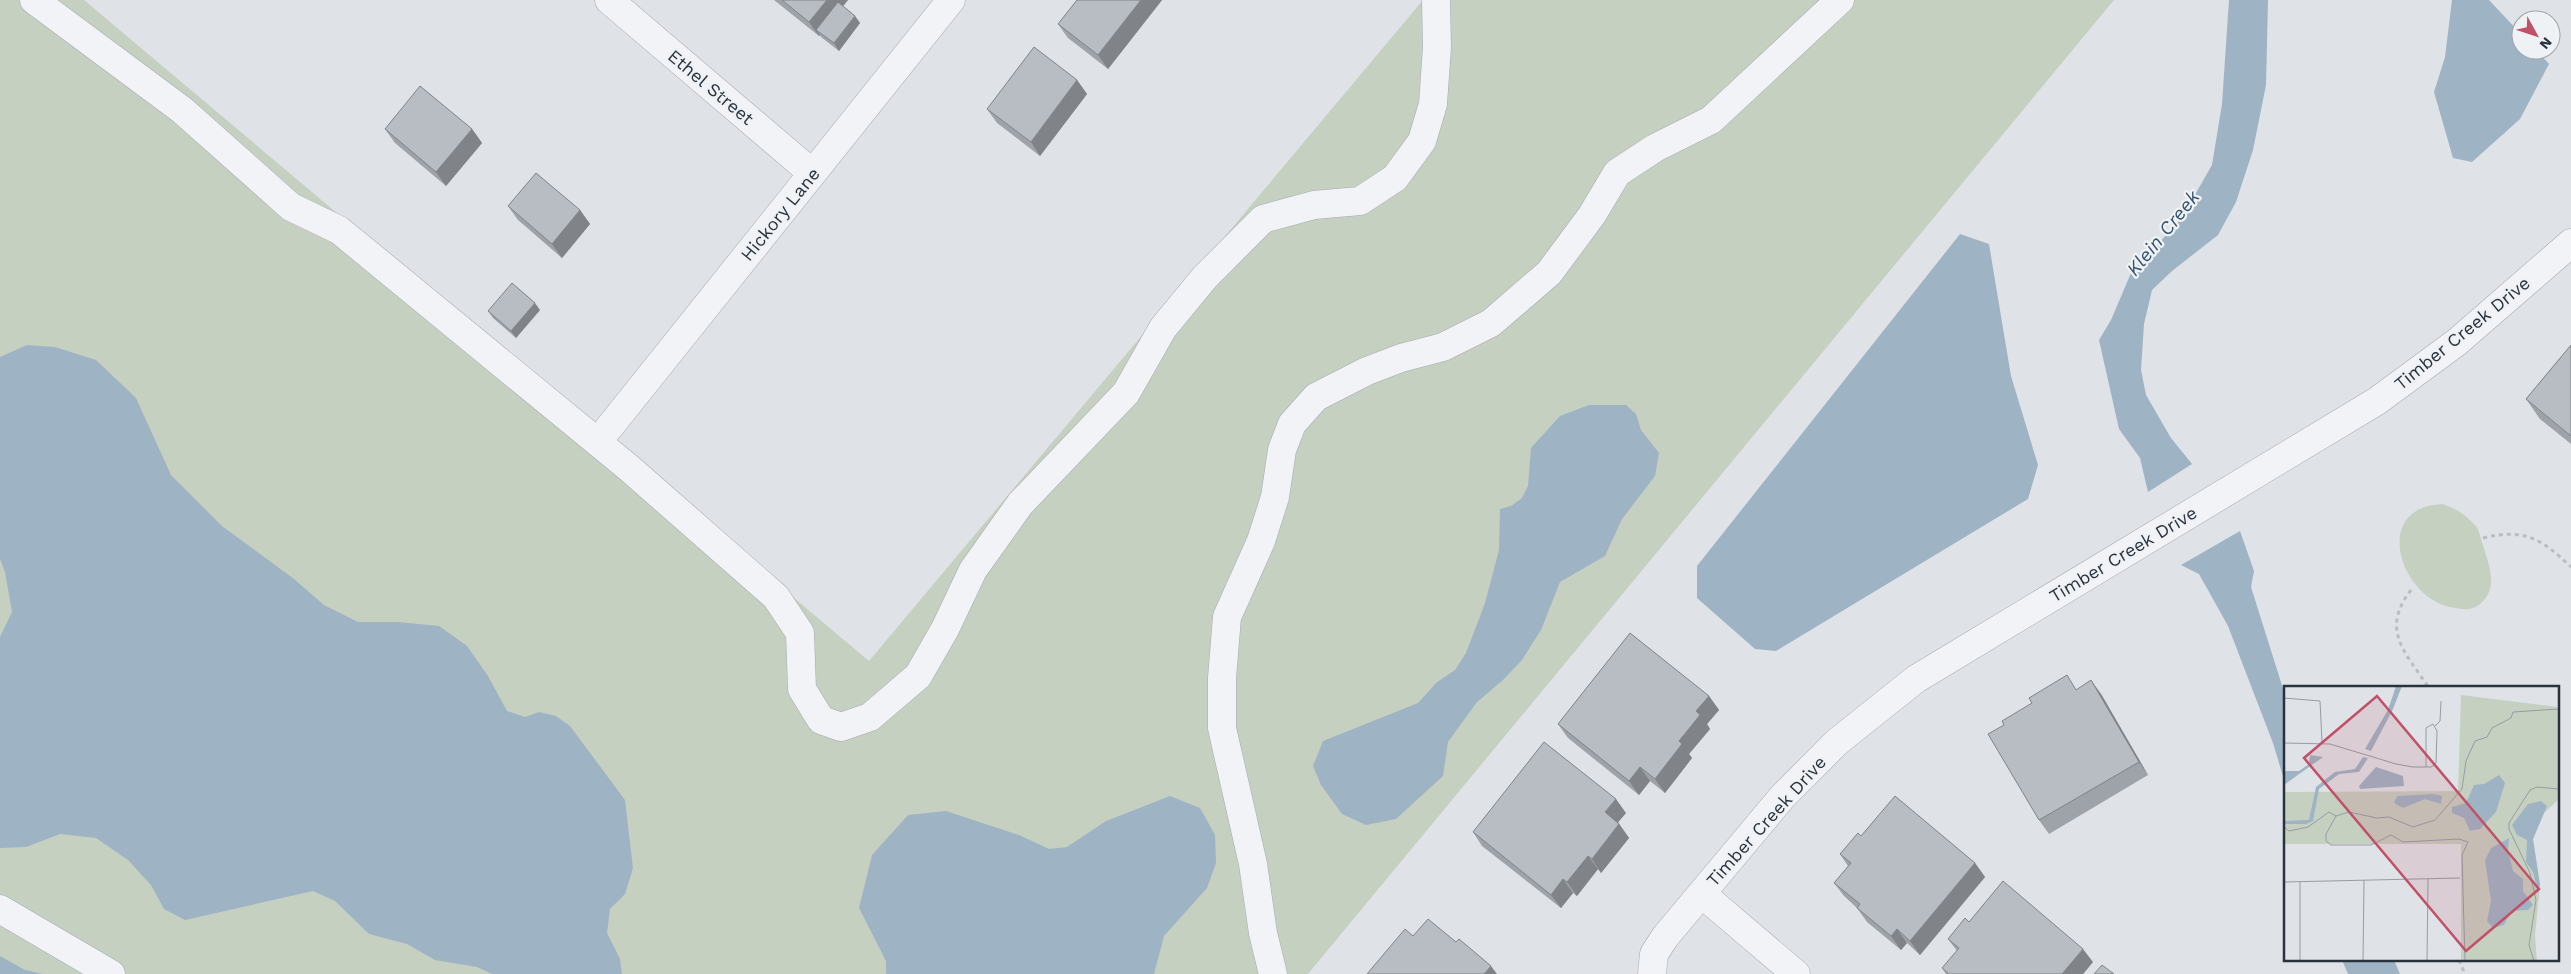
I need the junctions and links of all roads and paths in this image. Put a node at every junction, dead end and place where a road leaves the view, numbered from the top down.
1 (34, 0) edge
2 (609, 0) edge
3 (951, 0) edge
4 (1436, 0) edge
5 (1840, 0) edge
6 (812, 174) junction
7 (2571, 243) edge
8 (608, 429) dead end
9 (2483, 538) dead end
10 (2571, 567) edge
11 (2411, 590) dead end
12 (2427, 686) edge
13 (1702, 894) junction
14 (0, 909) edge
15 (2460, 962) edge
16 (111, 974) edge
17 (1273, 974) edge
18 (1652, 974) edge
19 (1796, 974) edge
20 (2465, 974) edge

1 - 4 street
2 - 6 street, Ethel Street
3 - 6 street, Hickory Lane
5 - 17 street
6 - 8 street, Hickory Lane
7 - 13 street, Timber Creek Drive
9 - 10 path
11 - 12 path
13 - 18 street, Timber Creek Drive
13 - 19 street, Timber Creek Drive
14 - 16 street
15 - 20 path

